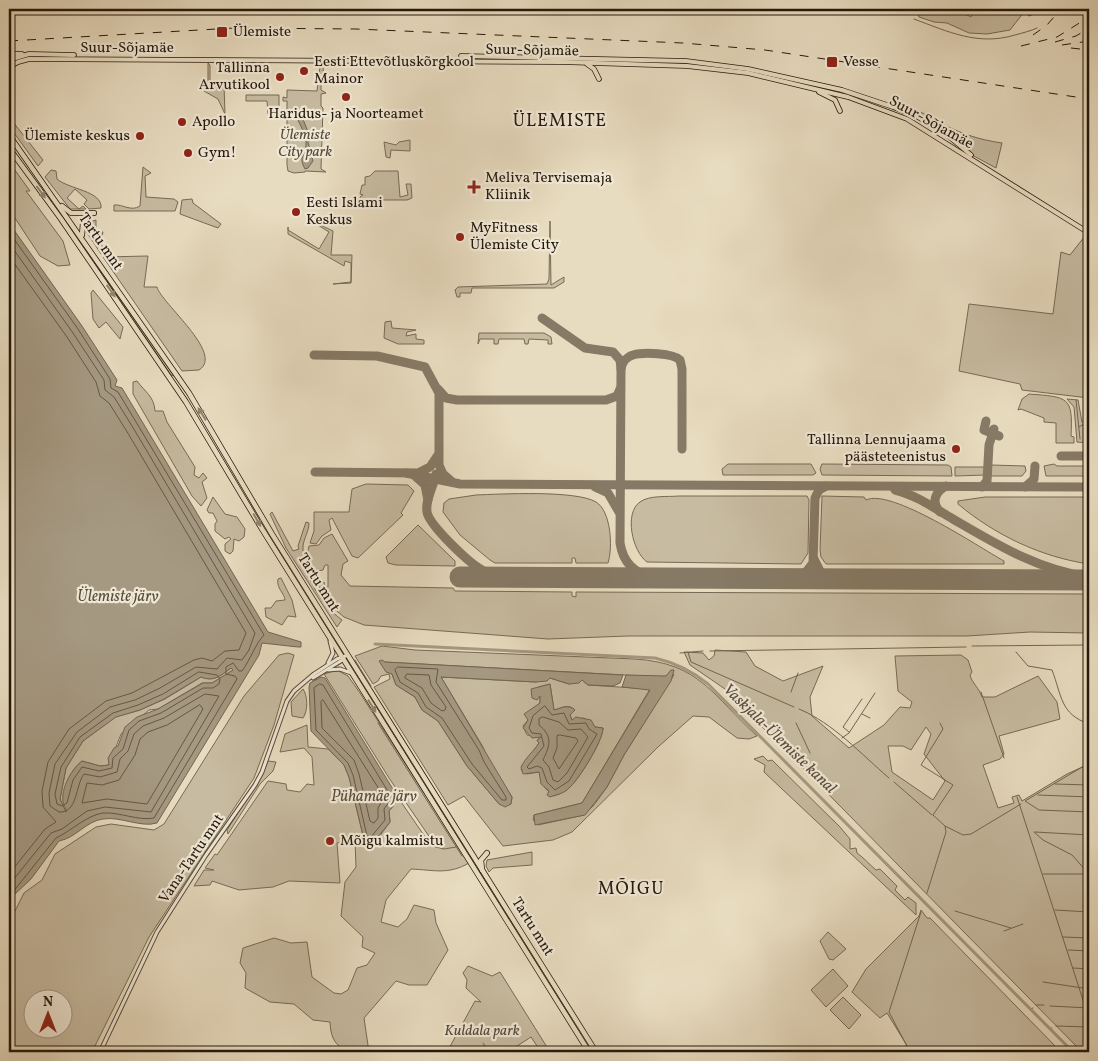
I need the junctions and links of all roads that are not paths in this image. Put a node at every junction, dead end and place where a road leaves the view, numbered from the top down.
1 (9, 54) edge
2 (29, 54) junction
3 (74, 55) dead end
4 (462, 59) junction
5 (9, 60) edge
6 (585, 63) junction
7 (9, 67) edge
8 (599, 79) dead end
9 (815, 89) junction
10 (840, 111) dead end
11 (10, 137) edge
12 (950, 138) junction
13 (947, 143) junction
14 (9, 148) edge
15 (978, 162) junction
16 (59, 204) junction
17 (60, 219) junction
18 (72, 222) junction
19 (69, 230) junction
20 (1089, 233) edge
21 (82, 237) junction
22 (329, 635) junction
23 (348, 655) junction
24 (343, 658) junction
25 (327, 666) junction
26 (325, 671) junction
27 (353, 675) junction
28 (304, 683) junction
29 (487, 854) dead end
30 (482, 871) junction
31 (100, 1052) edge
32 (589, 1052) edge
33 (596, 1052) edge

1 - 2 main road
2 - 3 main road, Suur-Sõjamäe
2 - 5 main road, Suur-Sõjamäe
4 - 6 main road, Suur-Sõjamäe
4 - 7 main road, Suur-Sõjamäe
4 - 12 main road, Suur-Sõjamäe
6 - 8 main road
6 - 9 main road, Suur-Sõjamäe
9 - 10 main road
9 - 13 main road, Suur-Sõjamäe
11 - 16 highway, Tartu mnt
12 - 13 main road
12 - 15 main road, Suur-Sõjamäe
13 - 15 main road, Suur-Sõjamäe
14 -> 17 highway, Tartu mnt
15 - 20 main road, Suur-Sõjamäe
16 - 18 highway, Tartu mnt
16 - 21 highway
17 - 18 highway
17 - 19 highway, Tartu mnt
18 - 19 highway
18 - 21 highway, Tartu mnt
19 -> 22 highway, Tartu mnt
23 -> 21 highway, Tartu mnt
22 - 24 highway, Tartu mnt
22 - 25 street
23 - 24 street
23 - 30 highway, Tartu mnt
24 - 25 street, Vana-Tartu mnt
24 - 26 street, Vana-Tartu mnt
24 - 27 highway, Tartu mnt
25 - 28 street, Vana-Tartu mnt
26 - 27 street
26 - 28 street, Vana-Tartu mnt
27 -> 32 highway, Tartu mnt
28 - 31 street, Vana-Tartu mnt
29 - 30 highway
30 - 33 highway, Tartu mnt

